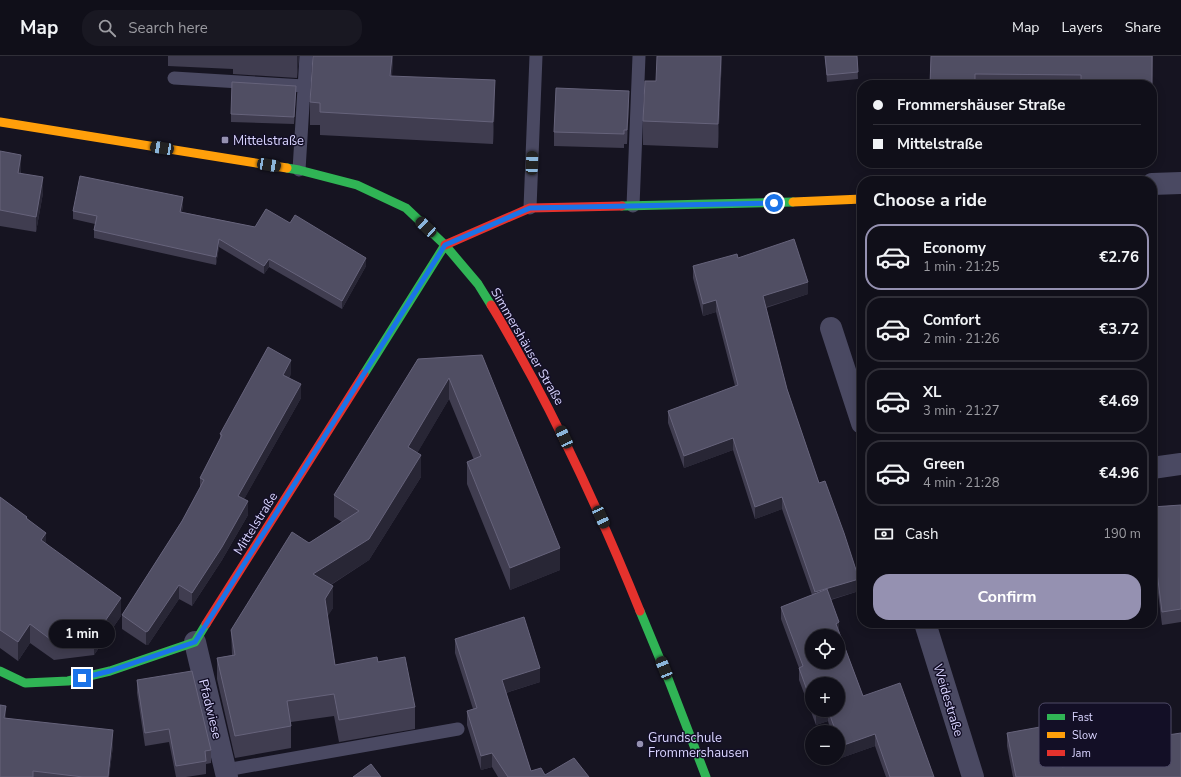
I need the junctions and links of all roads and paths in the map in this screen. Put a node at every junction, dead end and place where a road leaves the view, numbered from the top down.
1 (306, 56) edge
2 (536, 56) edge
3 (639, 56) edge
4 (174, 78) dead end
5 (304, 86) junction
6 (0, 122) edge
7 (299, 170) junction
8 (1181, 183) edge
9 (1157, 184) edge
10 (857, 199) edge
11 (633, 206) junction
12 (530, 208) junction
13 (445, 245) junction
14 (831, 328) dead end
15 (857, 409) edge
16 (1181, 464) edge
17 (1157, 467) edge
18 (927, 628) edge
19 (195, 642) junction
20 (0, 671) edge
21 (458, 729) dead end
22 (226, 774) edge
23 (706, 777) edge
24 (973, 777) edge

1 - 5 lane
2 - 12 lane
3 - 11 lane
4 - 5 lane
5 - 7 lane
6 - 7 street, Simmershäuser Straße
7 - 13 street, Simmershäuser Straße
8 - 9 street
10 - 11 street
11 - 12 street
12 - 13 street
13 - 19 street, Mittelstraße
13 - 23 street, Simmershäuser Straße
14 - 15 street
16 - 17 street
18 - 24 street, Weidestraße
19 - 20 street
19 - 22 street, Pfadwiese
21 - 22 lane

